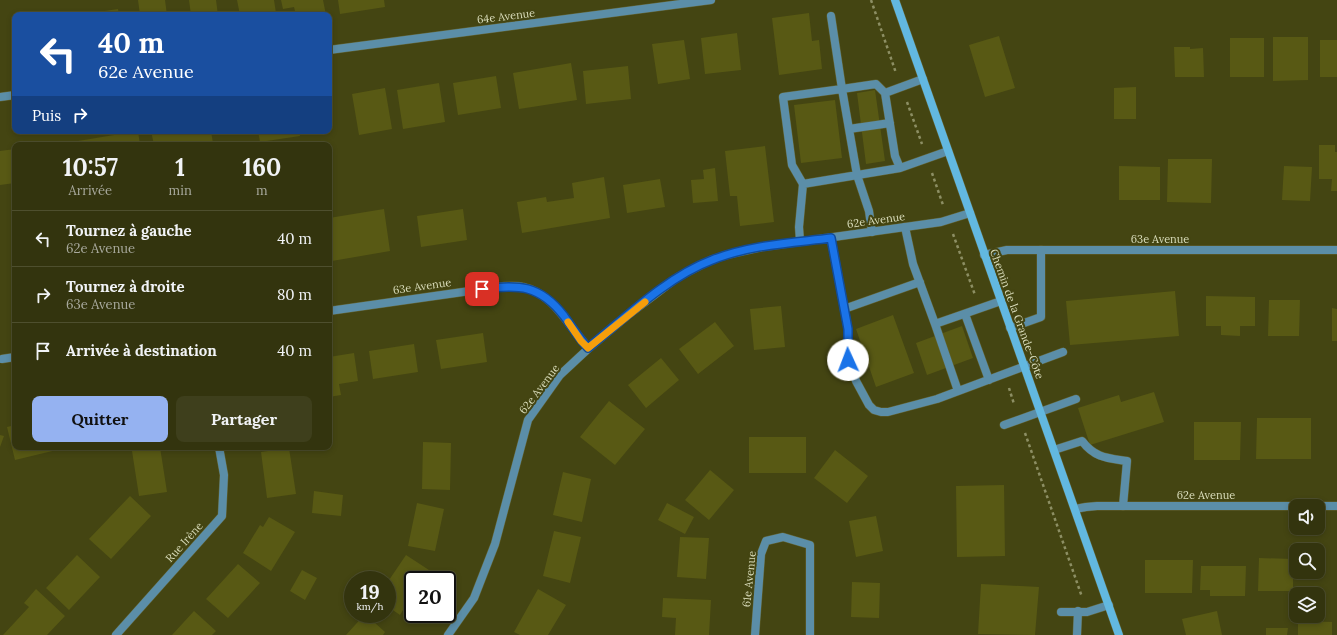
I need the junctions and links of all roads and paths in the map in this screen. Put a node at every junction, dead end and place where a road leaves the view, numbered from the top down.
1 (711, 0) edge
2 (871, 0) edge
3 (895, 0) edge
4 (831, 16) dead end
5 (332, 50) edge
6 (894, 67) dead end
7 (923, 79) junction
8 (842, 89) junction
9 (885, 93) junction
10 (12, 95) edge
11 (0, 97) edge
12 (909, 107) dead end
13 (890, 123) junction
14 (849, 129) junction
15 (923, 146) dead end
16 (948, 151) junction
17 (900, 168) junction
18 (931, 170) dead end
19 (857, 175) junction
20 (804, 184) junction
21 (940, 194) dead end
22 (970, 213) junction
23 (905, 227) junction
24 (872, 232) junction
25 (831, 238) junction
26 (800, 241) junction
27 (959, 250) dead end
28 (1041, 250) junction
29 (1337, 250) edge
30 (984, 254) junction
31 (970, 280) dead end
32 (920, 282) junction
33 (1001, 301) junction
34 (844, 309) junction
35 (332, 311) edge
36 (965, 314) junction
37 (935, 324) junction
38 (1010, 328) junction
39 (588, 348) junction
40 (1063, 352) dead end
41 (12, 357) edge
42 (2, 359) dead end
43 (1024, 367) junction
44 (989, 380) junction
45 (1009, 388) dead end
46 (958, 391) junction
47 (1076, 400) dead end
48 (1014, 404) dead end
49 (1040, 412) junction
50 (1004, 425) dead end
51 (1027, 440) dead end
52 (220, 450) edge
53 (1054, 450) junction
54 (1123, 506) junction
55 (1337, 506) edge
56 (1075, 509) junction
57 (1076, 579) dead end
58 (1109, 605) junction
59 (1061, 612) dead end
60 (1078, 612) junction
61 (116, 635) edge
62 (448, 635) edge
63 (755, 635) edge
64 (810, 635) edge
65 (1077, 635) edge
66 (1119, 635) edge

1 - 5 street, 64e Avenue
2 - 6 path
3 - 7 main road, Chemin de la Grande-Côte
4 - 8 street
7 - 9 street
7 - 16 main road, Chemin de la Grande-Côte
8 - 9 street
8 - 14 street
8 - 20 street
9 - 13 street
10 - 11 street
12 - 15 path
13 - 14 street
13 - 17 street
14 - 19 street
16 - 17 street
16 - 22 main road, Chemin de la Grande-Côte
17 - 19 street
18 - 21 path
19 - 20 street
19 - 24 street
20 - 26 street
22 - 23 street, 62e Avenue
22 - 30 main road, Chemin de la Grande-Côte
23 - 24 street, 62e Avenue
23 - 32 street
24 - 25 street, 62e Avenue
25 - 26 street, 62e Avenue
25 - 34 street
26 - 39 street, 62e Avenue
27 - 31 path
28 - 29 street, 63e Avenue
28 - 30 street, 63e Avenue
28 - 38 street
30 - 33 main road, Chemin de la Grande-Côte
32 - 34 street
32 - 37 street
33 - 36 street
33 - 38 main road, Chemin de la Grande-Côte
34 - 46 street
35 - 39 street, 63e Avenue
36 - 37 street
36 - 44 street
37 - 46 street
38 - 43 main road, Chemin de la Grande-Côte
39 - 62 street, 62e Avenue
40 - 43 street
41 - 42 street
43 - 44 street
43 - 49 main road, Chemin de la Grande-Côte
44 - 46 street
45 - 48 path
47 - 49 street
49 - 50 street
49 - 53 main road, Chemin de la Grande-Côte
51 - 57 path
52 - 61 street, Rue Irène
53 - 54 street
53 - 56 main road, Chemin de la Grande-Côte
54 - 55 street, 62e Avenue
54 - 56 street, 62e Avenue
56 - 58 main road, Chemin de la Grande-Côte
58 - 60 street
58 - 66 main road, Chemin de la Grande-Côte
59 - 60 street
60 - 65 street
63 - 64 street, 61e Avenue

